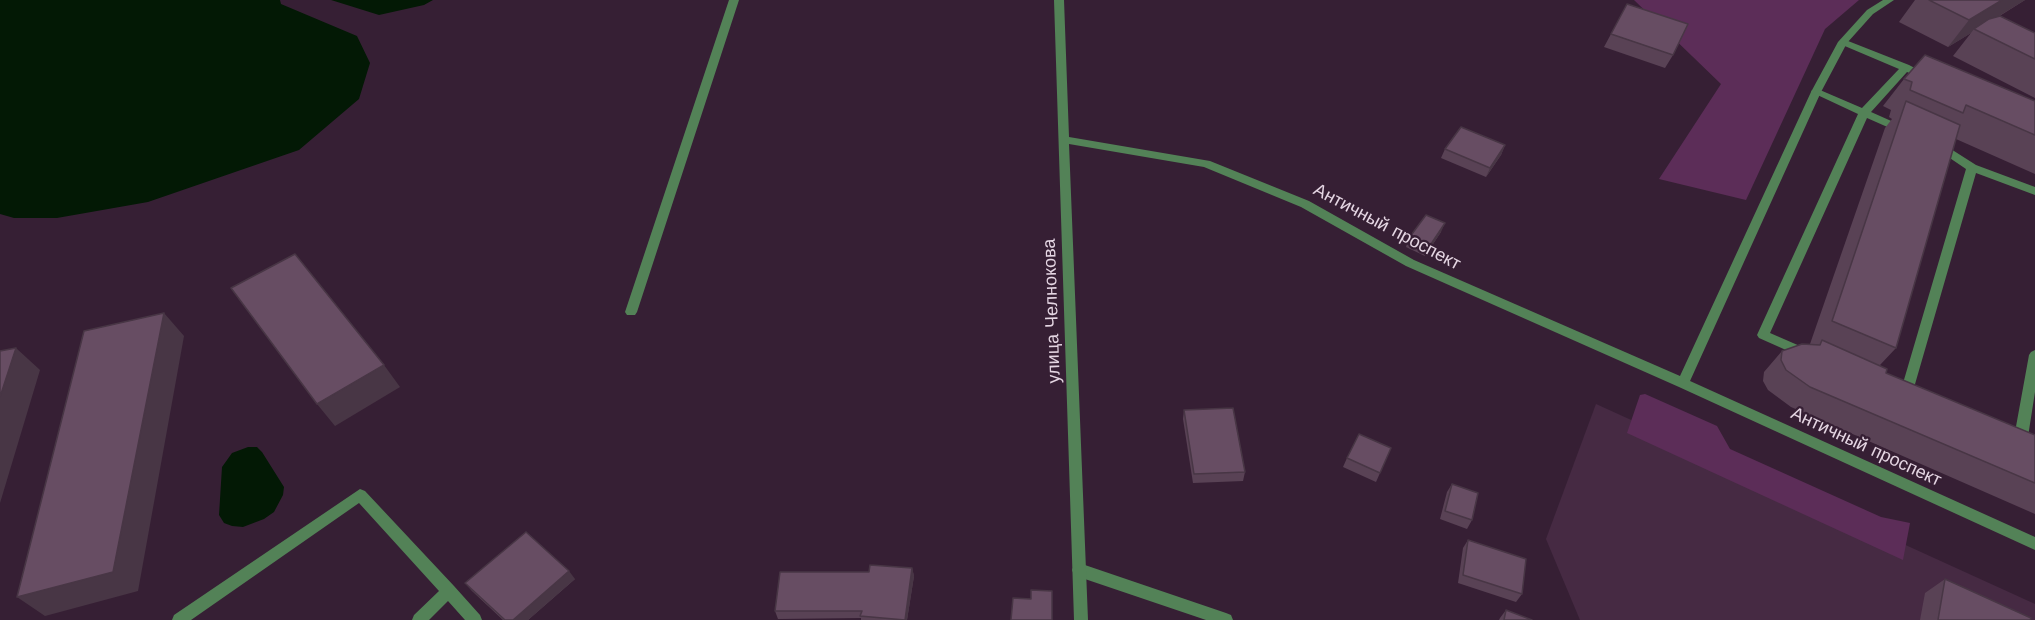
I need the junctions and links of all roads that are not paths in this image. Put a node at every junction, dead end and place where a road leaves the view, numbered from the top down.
1 (734, 0) edge
2 (1059, 0) edge
3 (1889, 0) edge
4 (1843, 42) junction
5 (1906, 67) junction
6 (1938, 81) edge
7 (1816, 92) junction
8 (1864, 113) junction
9 (1064, 140) junction
10 (1972, 168) junction
11 (2035, 191) edge
12 (631, 312) dead end
13 (2035, 355) edge
14 (1683, 383) junction
15 (2035, 449) edge
16 (2035, 544) edge
17 (1079, 570) junction
18 (449, 591) junction
19 (179, 620) edge
20 (419, 620) edge
21 (475, 620) edge
22 (1081, 620) edge
23 (1226, 620) edge

1 - 12 street
2 - 9 street, улица Челнокова
3 - 4 street
4 - 5 street
4 - 7 street
5 - 6 street
5 - 8 street
7 - 8 street
7 - 14 street
8 - 10 street
8 - 10 street
9 - 14 street, Античный проспект
9 - 17 street, улица Челнокова
10 - 11 street
13 - 15 street
14 - 16 street, Античный проспект
17 - 22 street, улица Челнокова
17 - 23 street
18 - 19 street
18 - 20 street
18 - 21 street

